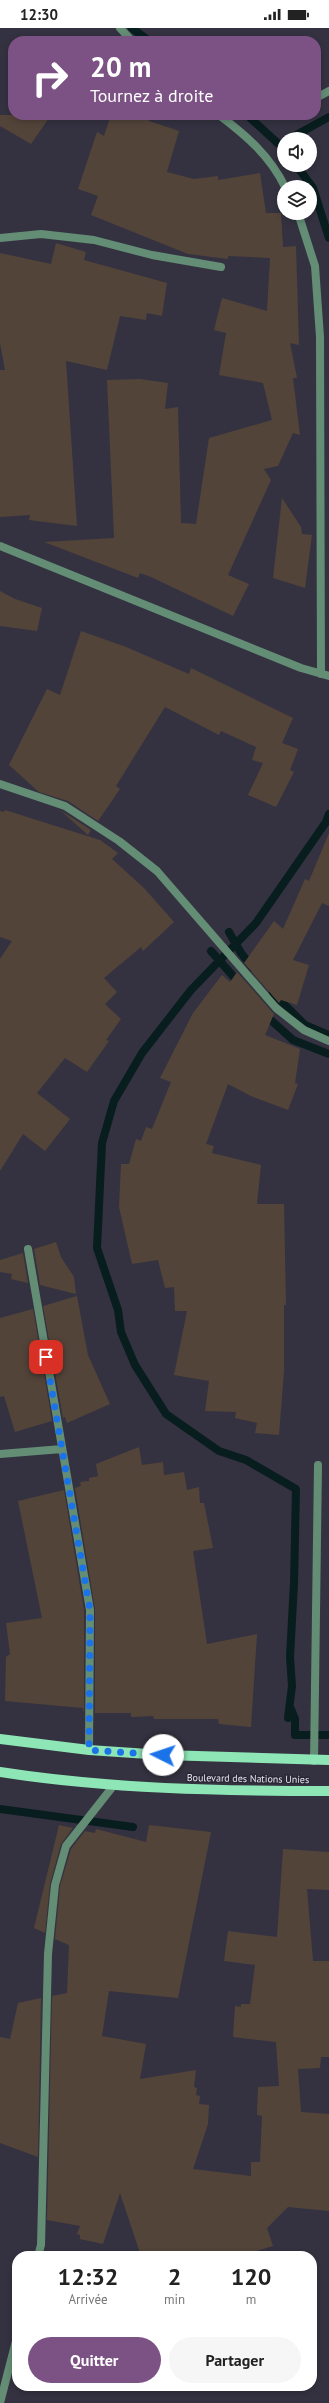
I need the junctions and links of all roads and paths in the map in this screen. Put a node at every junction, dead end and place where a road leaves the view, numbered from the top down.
1 (120, 28) edge
2 (127, 36) edge
3 (225, 120) edge
4 (282, 180) edge
5 (300, 220) edge
6 (0, 238) edge
7 (221, 267) dead end
8 (0, 546) edge
9 (325, 675) edge
10 (0, 784) edge
11 (329, 1041) edge
12 (28, 1249) dead end
13 (62, 1449) junction
14 (0, 1454) edge
15 (318, 1465) dead end
16 (0, 1739) edge
17 (89, 1750) junction
18 (329, 1760) edge
19 (314, 1761) junction
20 (0, 1772) edge
21 (114, 1785) junction
22 (329, 1792) edge
23 (39, 2251) edge
24 (12, 2356) edge
25 (0, 2403) edge

1 - 2 street
3 - 4 street
5 - 9 street
6 - 7 street
8 - 9 street
10 - 11 street
12 - 13 street
13 - 14 street
13 - 17 street
15 - 19 street
16 - 17 main road, Boulevard des Nations Unies
17 - 19 main road, Boulevard des Nations Unies
18 - 19 main road, Boulevard des Nations Unies
20 - 21 main road, Boulevard des Nations Unies
21 - 22 main road, Boulevard des Nations Unies
21 - 23 street
24 - 25 street

